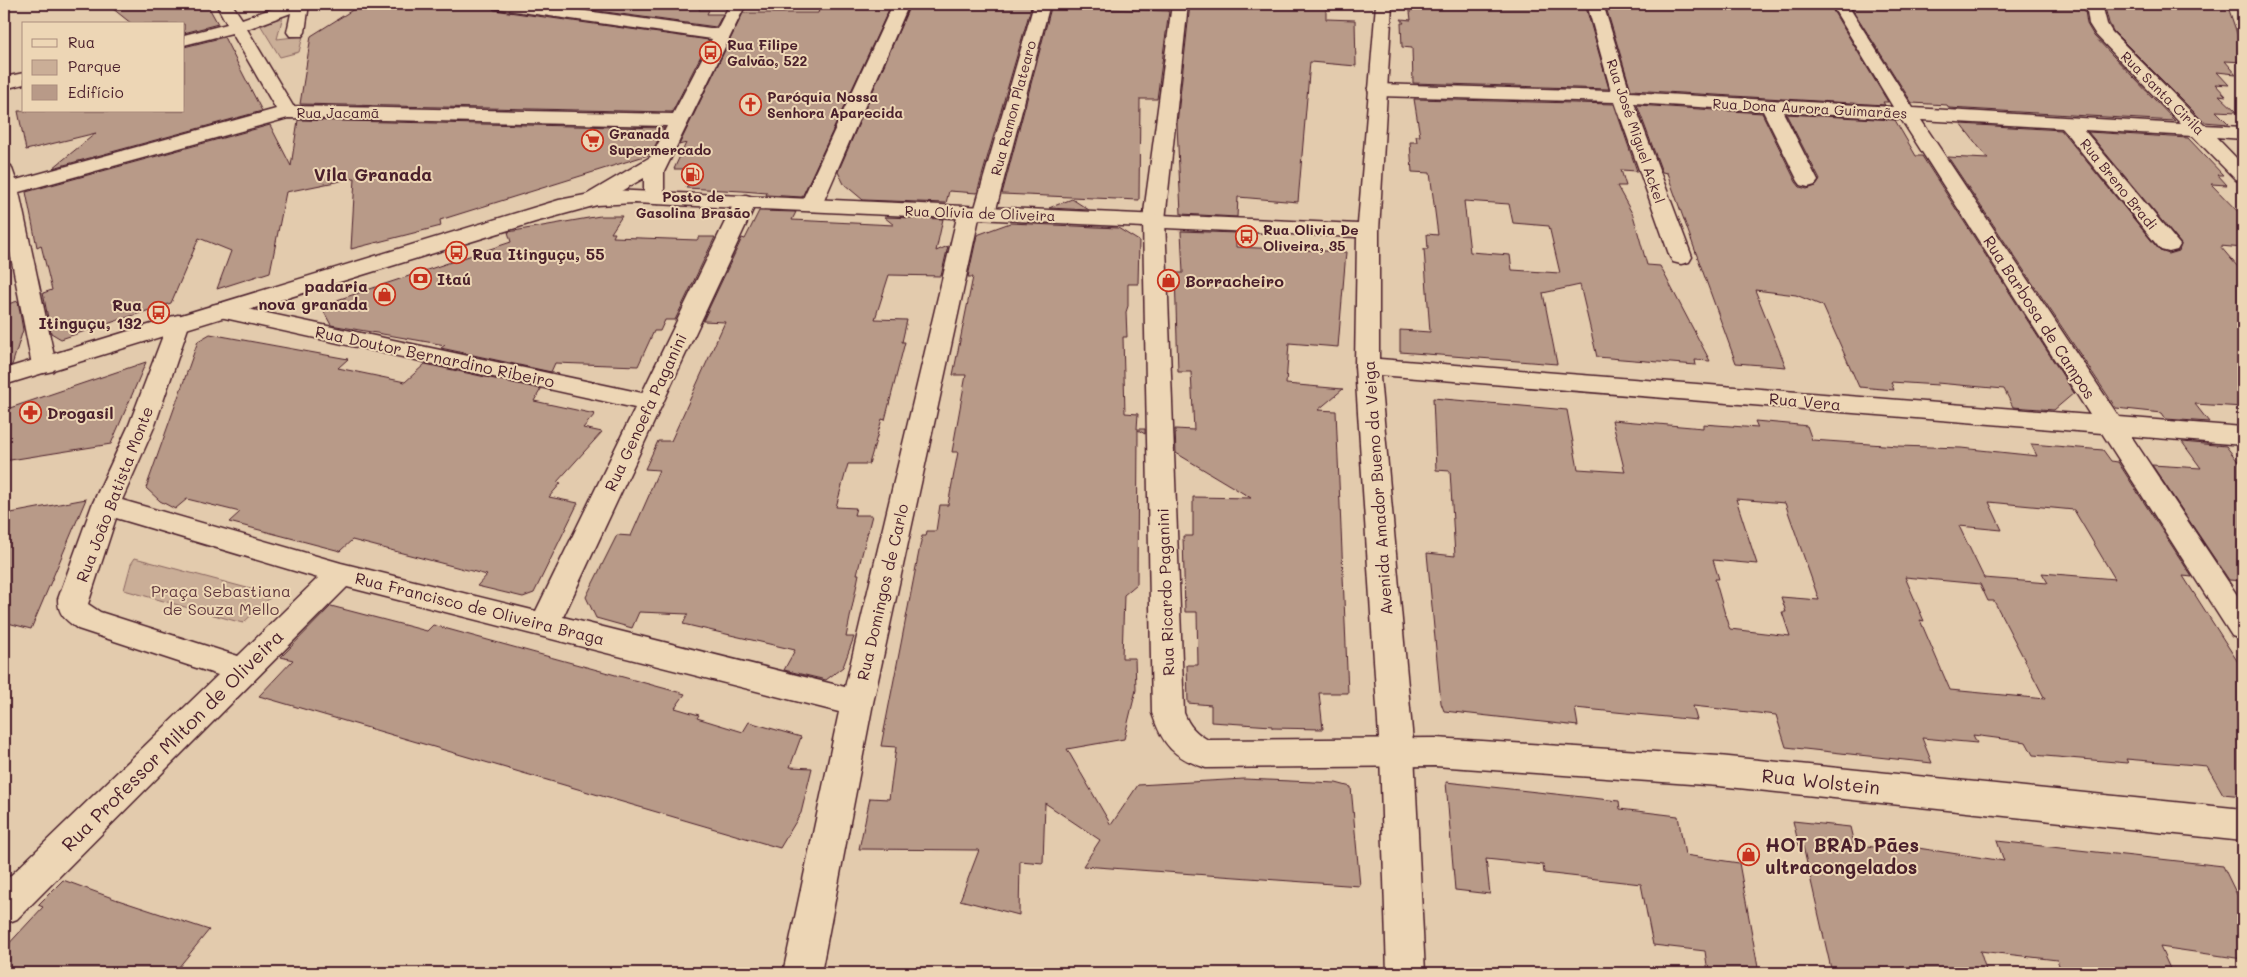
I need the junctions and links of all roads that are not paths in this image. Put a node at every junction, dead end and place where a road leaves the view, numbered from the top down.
1 (224, 4) edge
2 (300, 4) edge
3 (500, 4) edge
4 (738, 4) edge
5 (901, 4) edge
6 (1042, 4) edge
7 (1180, 4) edge
8 (1384, 4) edge
9 (1595, 4) edge
10 (1839, 4) edge
11 (2092, 4) edge
12 (237, 27) junction
13 (296, 32) dead end
14 (724, 35) junction
15 (185, 40) edge
16 (22, 78) edge
17 (4, 83) edge
18 (1377, 90) junction
19 (1622, 97) junction
20 (1770, 106) junction
21 (287, 112) junction
22 (1907, 114) junction
23 (679, 120) junction
24 (2068, 123) junction
25 (2199, 130) junction
26 (2243, 133) edge
27 (658, 161) junction
28 (2243, 176) edge
29 (6, 180) edge
30 (1808, 181) dead end
31 (655, 190) junction
32 (593, 199) junction
33 (746, 201) junction
34 (810, 205) junction
35 (977, 213) junction
36 (1154, 220) junction
37 (1368, 231) junction
38 (2169, 245) dead end
39 (1681, 257) dead end
40 (220, 310) junction
41 (178, 322) junction
42 (44, 364) junction
43 (1367, 366) junction
44 (4, 377) edge
45 (650, 403) junction
46 (2111, 426) junction
47 (2243, 436) edge
48 (106, 505) junction
49 (341, 574) junction
50 (545, 624) junction
51 (2243, 628) edge
52 (242, 670) junction
53 (857, 703) junction
54 (1397, 753) junction
55 (2243, 826) edge
56 (4, 907) edge
57 (802, 973) edge
58 (1406, 973) edge

1 - 12 street
2 - 12 street
2 - 13 street
3 - 14 street
4 - 14 street
5 - 34 street
6 - 35 street, Rua Ramon Platearo
7 - 36 street, Rua Ricardo Paganini
8 - 18 street, Avenida Amador Bueno da Veiga
9 - 19 street, Rua José Miguel Ackel
10 - 22 street, Rua Barbosa de Campos
11 - 25 street, Rua Santa Cirila
12 - 15 street
12 - 21 street
14 - 23 street
16 - 17 street
18 - 19 street, Rua Dona Aurora Guimarães
18 - 37 street, Avenida Amador Bueno da Veiga
19 - 20 street, Rua Dona Aurora Guimarães
19 - 39 street, Rua José Miguel Ackel
20 - 22 street, Rua Dona Aurora Guimarães
20 - 30 street
21 - 23 street, Rua Jacamã
21 - 29 street, Rua Jacamã
22 - 24 street, Rua Dona Aurora Guimarães
22 - 46 street, Rua Barbosa de Campos
23 - 27 street
24 - 25 street, Rua Dona Aurora Guimarães
24 - 38 street, Rua Breno Bradi
25 - 26 street, Rua Dona Aurora Guimarães
25 - 28 street, Rua Santa Cirila
27 - 31 street
27 - 32 street
29 - 42 street
31 - 32 street, Rua Olívia de Oliveira
31 - 33 street, Rua Olívia de Oliveira
32 - 40 street
33 - 34 street, Rua Olívia de Oliveira
33 - 45 street, Rua Genoefa Paganini
34 - 35 street, Rua Olívia de Oliveira
35 - 36 street, Rua Olívia de Oliveira
35 - 53 street, Rua Domingos de Carlo
36 - 37 street, Rua Olívia de Oliveira
36 - 54 street, Rua Ricardo Paganini
37 - 43 street, Avenida Amador Bueno da Veiga
40 - 41 street
40 - 45 street, Rua Doutor Bernardino Ribeiro
41 - 42 street
41 - 48 street, Rua João Batista Monte
42 - 44 street
43 - 46 street, Rua Vera
43 - 54 street, Avenida Amador Bueno da Veiga
45 - 50 street, Rua Genoefa Paganini
46 - 47 street, Rua Vera
46 - 51 street, Rua Barbosa de Campos
48 - 49 street, Rua Francisco de Oliveira Braga
48 - 52 street, Rua João Batista Monte
49 - 50 street, Rua Francisco de Oliveira Braga
49 - 52 street, Rua Professor Milton de Oliveira
50 - 53 street, Rua Francisco de Oliveira Braga
52 - 56 street, Rua Professor Milton de Oliveira
53 - 57 street, Rua Domingos de Carlo
54 - 55 street, Rua Wolstein
54 - 58 street, Avenida Amador Bueno da Veiga

